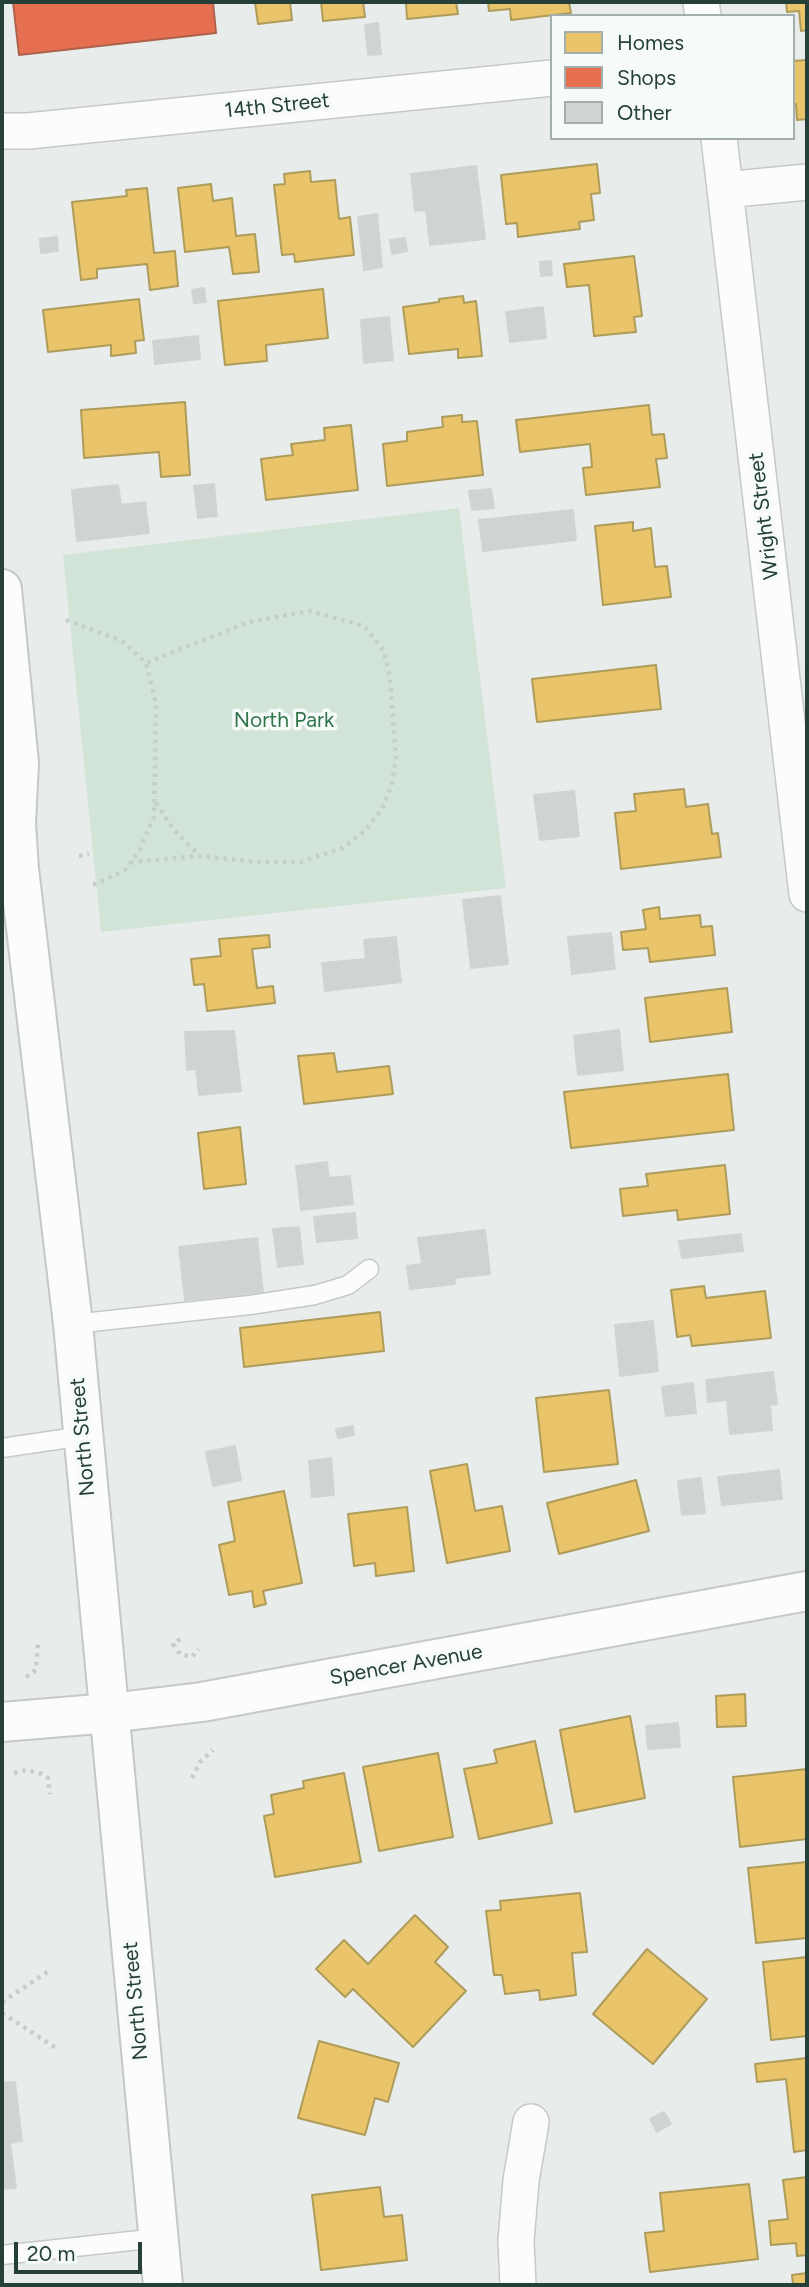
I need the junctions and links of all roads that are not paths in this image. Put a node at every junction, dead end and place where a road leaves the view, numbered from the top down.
1 (550, 78) edge
2 (2, 131) edge
3 (719, 140) edge
4 (807, 182) edge
5 (725, 190) junction
6 (2, 589) edge
7 (9, 823) edge
8 (804, 842) edge
9 (807, 894) edge
10 (369, 1269) dead end
11 (73, 1324) junction
12 (83, 1436) junction
13 (2, 1448) edge
14 (807, 1591) edge
15 (110, 1713) junction
16 (2, 1722) edge
17 (531, 2123) dead end
18 (158, 2238) junction
19 (2, 2255) edge
20 (163, 2285) edge
21 (518, 2285) edge

1 - 2 street, 14th Street
3 - 5 street, Wright Street
4 - 5 street
5 - 8 street, Wright Street
6 - 7 main road, North Street
7 - 11 main road, North Street
8 - 9 street, Wright Street
10 - 11 lane
11 - 12 main road, North Street
12 - 13 lane
12 - 15 main road, North Street
14 - 15 main road, Spencer Avenue
15 - 16 main road, Spencer Avenue
15 - 18 main road, North Street
17 - 21 street
18 - 19 lane
18 - 20 main road, North Street

